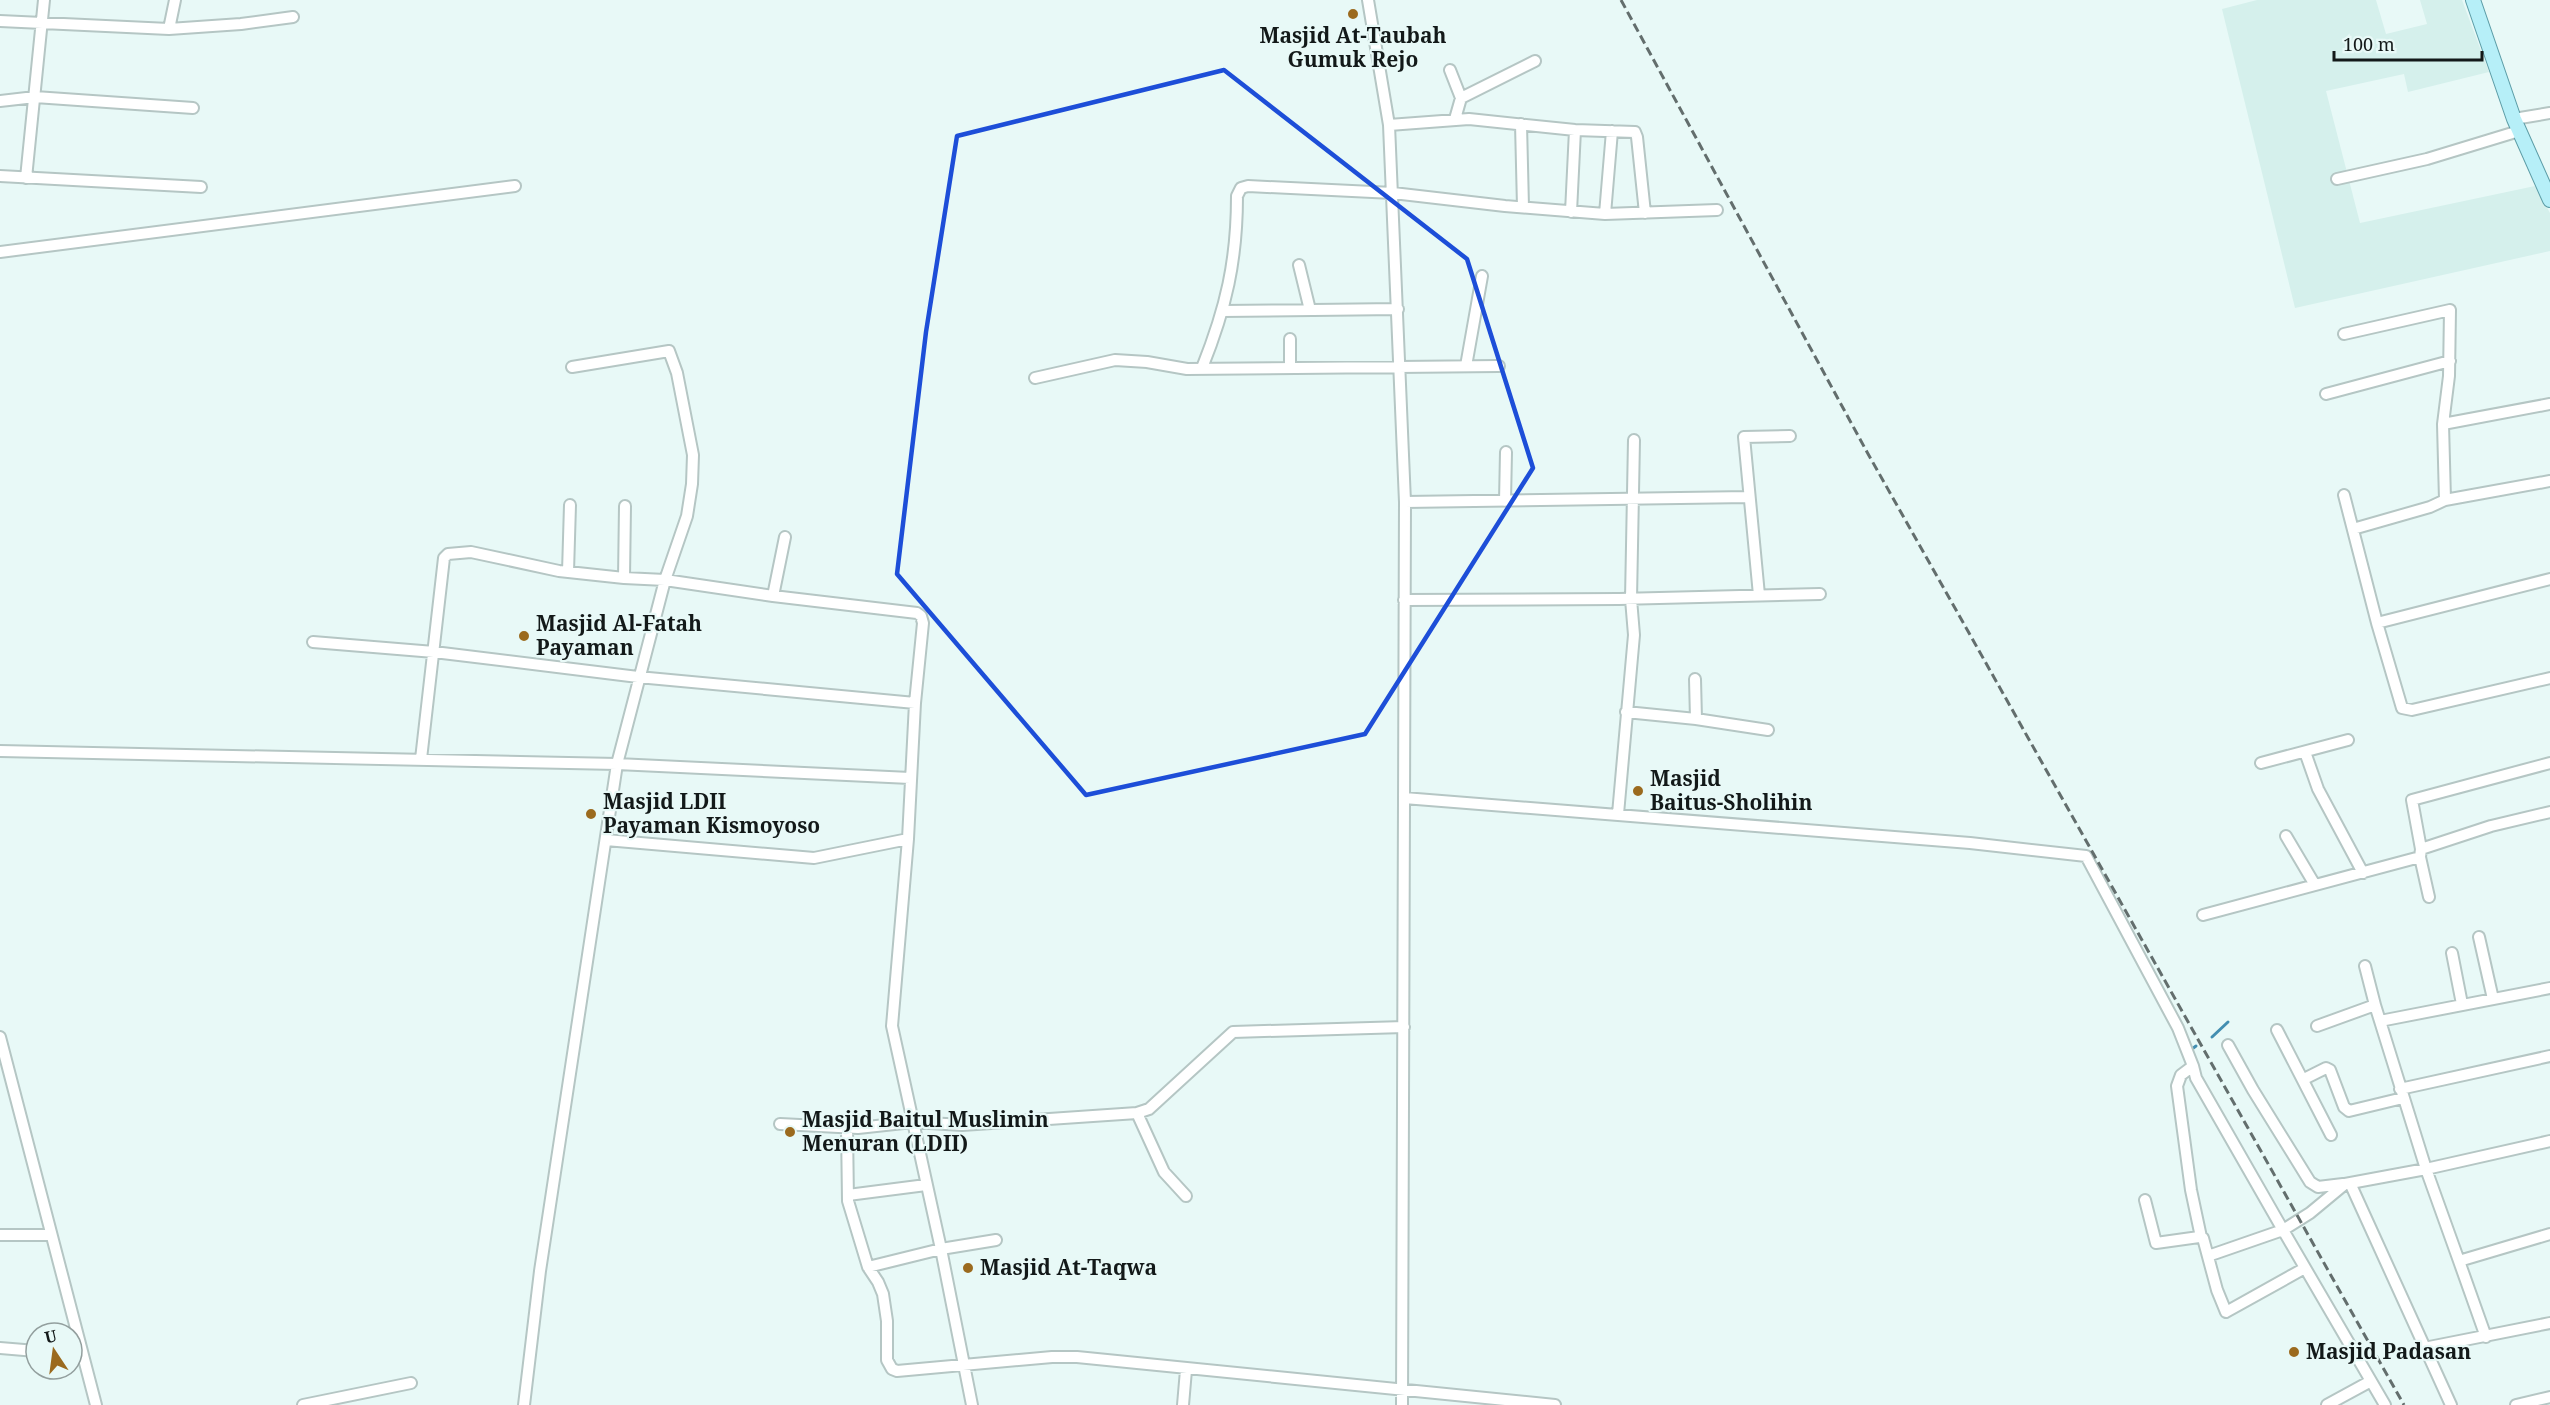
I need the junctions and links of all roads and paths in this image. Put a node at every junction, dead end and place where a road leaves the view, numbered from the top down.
1 (44, 0) edge
2 (175, 0) edge
3 (1368, 0) edge
4 (2473, 0) edge
5 (293, 17) dead end
6 (0, 21) edge
7 (41, 25) junction
8 (169, 29) junction
9 (1535, 61) dead end
10 (1450, 70) dead end
11 (35, 97) junction
12 (1461, 98) junction
13 (0, 101) edge
14 (193, 108) dead end
15 (2550, 113) edge
16 (1455, 119) junction
17 (1521, 124) junction
18 (1389, 125) junction
19 (2516, 125) junction
20 (1575, 130) junction
21 (1612, 131) junction
22 (0, 176) edge
23 (26, 178) junction
24 (2337, 179) dead end
25 (515, 186) dead end
26 (201, 187) dead end
27 (1393, 193) junction
28 (2550, 200) edge
29 (1523, 207) junction
30 (1717, 210) dead end
31 (1571, 212) junction
32 (1645, 213) junction
33 (1605, 214) junction
34 (0, 252) edge
35 (1299, 265) dead end
36 (1482, 276) dead end
37 (1398, 309) junction
38 (1310, 310) junction
39 (1222, 311) junction
40 (2344, 334) dead end
41 (1290, 339) dead end
42 (2450, 361) junction
43 (1466, 366) junction
44 (1499, 366) dead end
45 (1401, 367) junction
46 (572, 368) dead end
47 (1202, 368) junction
48 (1290, 368) junction
49 (1035, 378) dead end
50 (2326, 394) dead end
51 (2550, 404) edge
52 (2444, 424) junction
53 (1790, 436) dead end
54 (1634, 440) dead end
55 (1506, 452) dead end
56 (2550, 481) edge
57 (2344, 495) dead end
58 (1749, 497) junction
59 (1632, 500) junction
60 (2445, 500) junction
61 (1405, 501) junction
62 (1505, 501) junction
63 (570, 505) dead end
64 (625, 506) dead end
65 (2353, 529) junction
66 (785, 537) dead end
67 (568, 572) junction
68 (624, 578) junction
69 (2550, 579) edge
70 (665, 580) junction
71 (1820, 594) dead end
72 (1759, 595) junction
73 (773, 596) junction
74 (1631, 599) junction
75 (1404, 600) junction
76 (2377, 624) junction
77 (313, 642) dead end
78 (434, 652) junction
79 (638, 676) junction
80 (2550, 678) edge
81 (1695, 679) dead end
82 (915, 703) junction
83 (1626, 712) junction
84 (1696, 719) junction
85 (1768, 730) dead end
86 (2348, 740) dead end
87 (0, 751) edge
88 (2305, 752) junction
89 (421, 759) junction
90 (2261, 763) dead end
91 (2550, 763) edge
92 (617, 764) junction
93 (910, 778) junction
94 (1404, 798) junction
95 (2550, 812) edge
96 (1618, 814) junction
97 (2286, 836) dead end
98 (908, 839) junction
99 (606, 840) junction
100 (2420, 853) junction
101 (2363, 873) junction
102 (2315, 885) junction
103 (2429, 897) dead end
104 (2203, 915) dead end
105 (2479, 937) dead end
106 (2452, 953) dead end
107 (2365, 966) dead end
108 (2550, 988) edge
109 (2493, 999) junction
110 (2462, 1004) junction
111 (2375, 1005) junction
112 (2380, 1021) junction
113 (2317, 1026) dead end
114 (1404, 1028) junction
115 (2277, 1030) dead end
116 (0, 1037) edge
117 (2228, 1045) dead end
118 (2550, 1056) edge
119 (2193, 1066) junction
120 (2304, 1080) junction
121 (2401, 1093) junction
122 (1137, 1113) junction
123 (914, 1122) junction
124 (780, 1124) dead end
125 (847, 1128) junction
126 (2331, 1135) dead end
127 (2550, 1141) edge
128 (2426, 1168) junction
129 (2348, 1184) junction
130 (926, 1185) junction
131 (848, 1195) junction
132 (1186, 1196) dead end
133 (2145, 1200) dead end
134 (2283, 1230) junction
135 (2550, 1234) edge
136 (0, 1235) edge
137 (51, 1235) junction
138 (2201, 1237) junction
139 (996, 1240) dead end
140 (941, 1249) junction
141 (2208, 1256) junction
142 (2459, 1261) junction
143 (868, 1267) junction
144 (2305, 1268) junction
145 (70, 1321) edge
146 (2550, 1323) edge
147 (2486, 1337) junction
148 (0, 1348) edge
149 (2424, 1348) junction
150 (24, 1350) edge
151 (963, 1364) junction
152 (1186, 1370) junction
153 (84, 1372) edge
154 (2371, 1381) junction
155 (411, 1383) dead end
156 (1402, 1389) junction
157 (2550, 1397) edge
158 (2339, 1402) edge
159 (96, 1405) edge
160 (303, 1405) edge
161 (524, 1405) edge
162 (972, 1405) edge
163 (1183, 1405) edge
164 (1402, 1405) edge
165 (1555, 1405) edge
166 (2327, 1405) edge
167 (2385, 1405) edge
168 (2451, 1405) edge
169 (2516, 1405) edge

1 - 7 street
2 - 8 street
3 - 18 street
4 - 19 main road
5 - 8 street
6 - 7 street
7 - 8 street
7 - 11 street
9 - 12 street
10 - 12 street
11 - 13 street
11 - 14 street
11 - 23 street
12 - 16 street
15 - 19 street
16 - 17 street
16 - 18 street
17 - 20 street
17 - 29 street
18 - 27 street
19 - 24 street
19 - 28 main road
20 - 21 street
20 - 31 street
21 - 32 street
21 - 33 street
22 - 23 street
23 - 26 street
25 - 34 street
27 - 29 street
27 - 37 street
27 - 39 street
29 - 31 street
30 - 32 street
31 - 33 street
32 - 33 street
35 - 38 street
36 - 43 street
37 - 38 street
37 - 45 street
38 - 39 street
39 - 47 street
40 - 42 street
41 - 48 street
42 - 50 street
42 - 52 street
43 - 44 street
43 - 45 street
45 - 48 street
45 - 61 street
46 - 70 street
47 - 48 street
47 - 49 street
51 - 52 street
52 - 60 street
53 - 58 street
54 - 59 street
55 - 62 street
56 - 60 street
57 - 65 street
58 - 59 street
58 - 72 street
59 - 62 street
59 - 74 street
60 - 65 street
61 - 62 street
61 - 75 street
63 - 67 street
64 - 68 street
65 - 76 street
66 - 73 street
67 - 68 street
67 - 78 street
68 - 70 street
69 - 76 street
70 - 73 street
70 - 79 street
71 - 72 street
72 - 74 street
73 - 82 street
74 - 75 street
74 - 83 street
75 - 94 street
76 - 80 street
77 - 78 street
78 - 79 street
78 - 89 street
79 - 82 street
79 - 92 street
81 - 84 street
82 - 93 street
83 - 84 street
83 - 96 street
84 - 85 street
86 - 88 street
87 - 89 street
88 - 90 street
88 - 101 street
89 - 92 street
91 - 100 street
92 - 93 street
92 - 99 street
93 - 98 street
94 - 96 street
94 - 114 street
95 - 100 street
96 - 119 street
97 - 102 street
98 - 99 street
98 - 123 street
99 - 161 street
100 - 101 street
100 - 103 street
101 - 102 street
102 - 104 street
105 - 109 street
106 - 110 street
107 - 111 street
108 - 109 street
109 - 110 street
110 - 112 street
111 - 112 street
111 - 113 street
112 - 121 street
114 - 122 street
114 - 156 street
115 - 120 street
116 - 137 street
117 - 129 street
118 - 121 street
119 - 134 street
119 - 138 street
120 - 121 street
120 - 126 street
121 - 128 street
122 - 123 street
122 - 132 street
123 - 125 street
123 - 130 street
124 - 125 street
125 - 131 street
127 - 128 street
128 - 129 street
128 - 142 street
129 - 134 street
129 - 149 street
130 - 131 street
130 - 140 street
131 - 143 street
133 - 138 street
134 - 141 street
134 - 144 street
135 - 142 street
136 - 137 street
137 - 145 street
138 - 141 street
139 - 140 street
140 - 143 street
140 - 151 street
141 - 144 street
142 - 147 street
143 - 151 street
144 - 154 street
146 - 147 street
147 - 149 street
148 - 150 street
149 - 168 street
151 - 152 street
151 - 162 street
152 - 156 street
152 - 163 street
153 - 159 street
154 - 158 street
154 - 167 street
155 - 160 street
156 - 164 street
156 - 165 street
157 - 169 street
158 - 166 street

